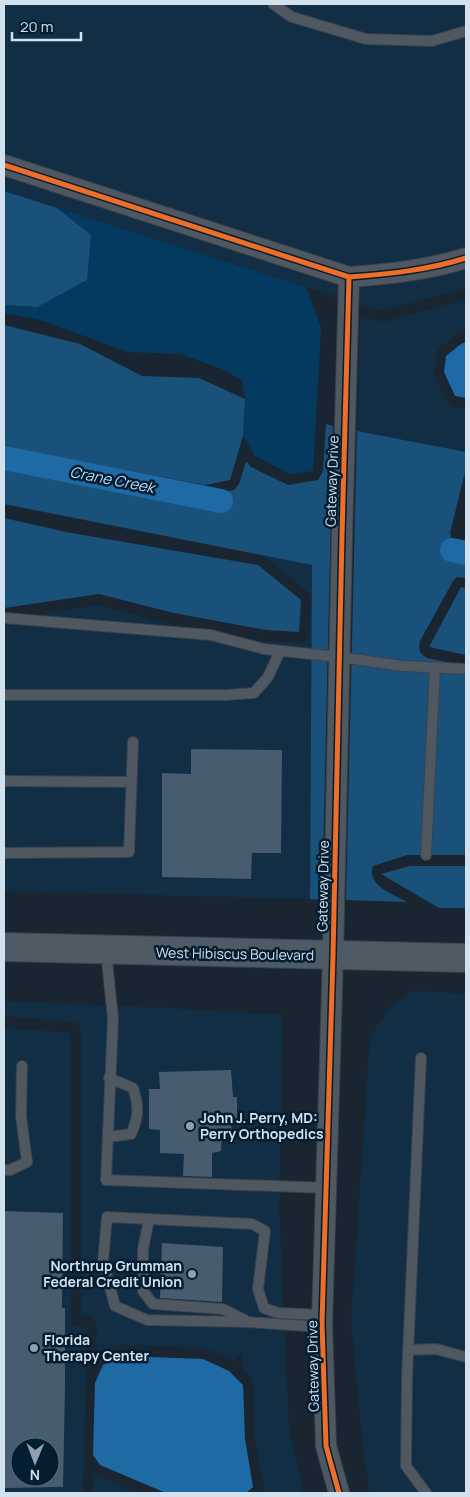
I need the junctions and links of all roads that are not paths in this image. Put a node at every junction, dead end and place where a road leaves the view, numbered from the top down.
1 (273, 4) edge
2 (466, 31) edge
3 (4, 164) edge
4 (466, 258) edge
5 (349, 278) junction
6 (4, 618) edge
7 (280, 651) junction
8 (339, 657) junction
9 (435, 668) junction
10 (466, 669) edge
11 (4, 695) edge
12 (132, 742) dead end
13 (4, 781) edge
14 (131, 782) junction
15 (4, 853) edge
16 (426, 855) dead end
17 (4, 948) edge
18 (106, 950) junction
19 (333, 956) junction
20 (466, 958) edge
21 (421, 1058) dead end
22 (22, 1066) dead end
23 (110, 1078) junction
24 (108, 1137) junction
25 (4, 1170) edge
26 (327, 1188) junction
27 (148, 1219) junction
28 (323, 1321) junction
29 (248, 1322) junction
30 (408, 1350) junction
31 (466, 1357) edge
32 (338, 1493) edge
33 (426, 1493) edge

1 - 2 lane
3 - 5 street
4 - 5 street
5 - 8 street, Gateway Drive
6 - 7 lane
7 - 8 lane
7 - 11 lane
8 - 9 lane
8 - 19 street, Gateway Drive
9 - 10 lane
9 - 16 lane
12 - 14 lane
13 - 14 lane
14 - 15 lane
17 - 18 street, West Hibiscus Boulevard
18 - 19 street, West Hibiscus Boulevard
18 - 23 lane
19 - 20 street, West Hibiscus Boulevard
19 - 26 street, Gateway Drive
21 - 30 lane
22 - 25 lane
23 - 24 lane
23 - 24 lane
24 - 26 lane
26 - 28 street, Gateway Drive
27 - 28 lane
27 - 29 lane
27 - 29 lane
28 - 29 lane
28 - 32 street, Gateway Drive
30 - 31 lane
30 - 33 lane

